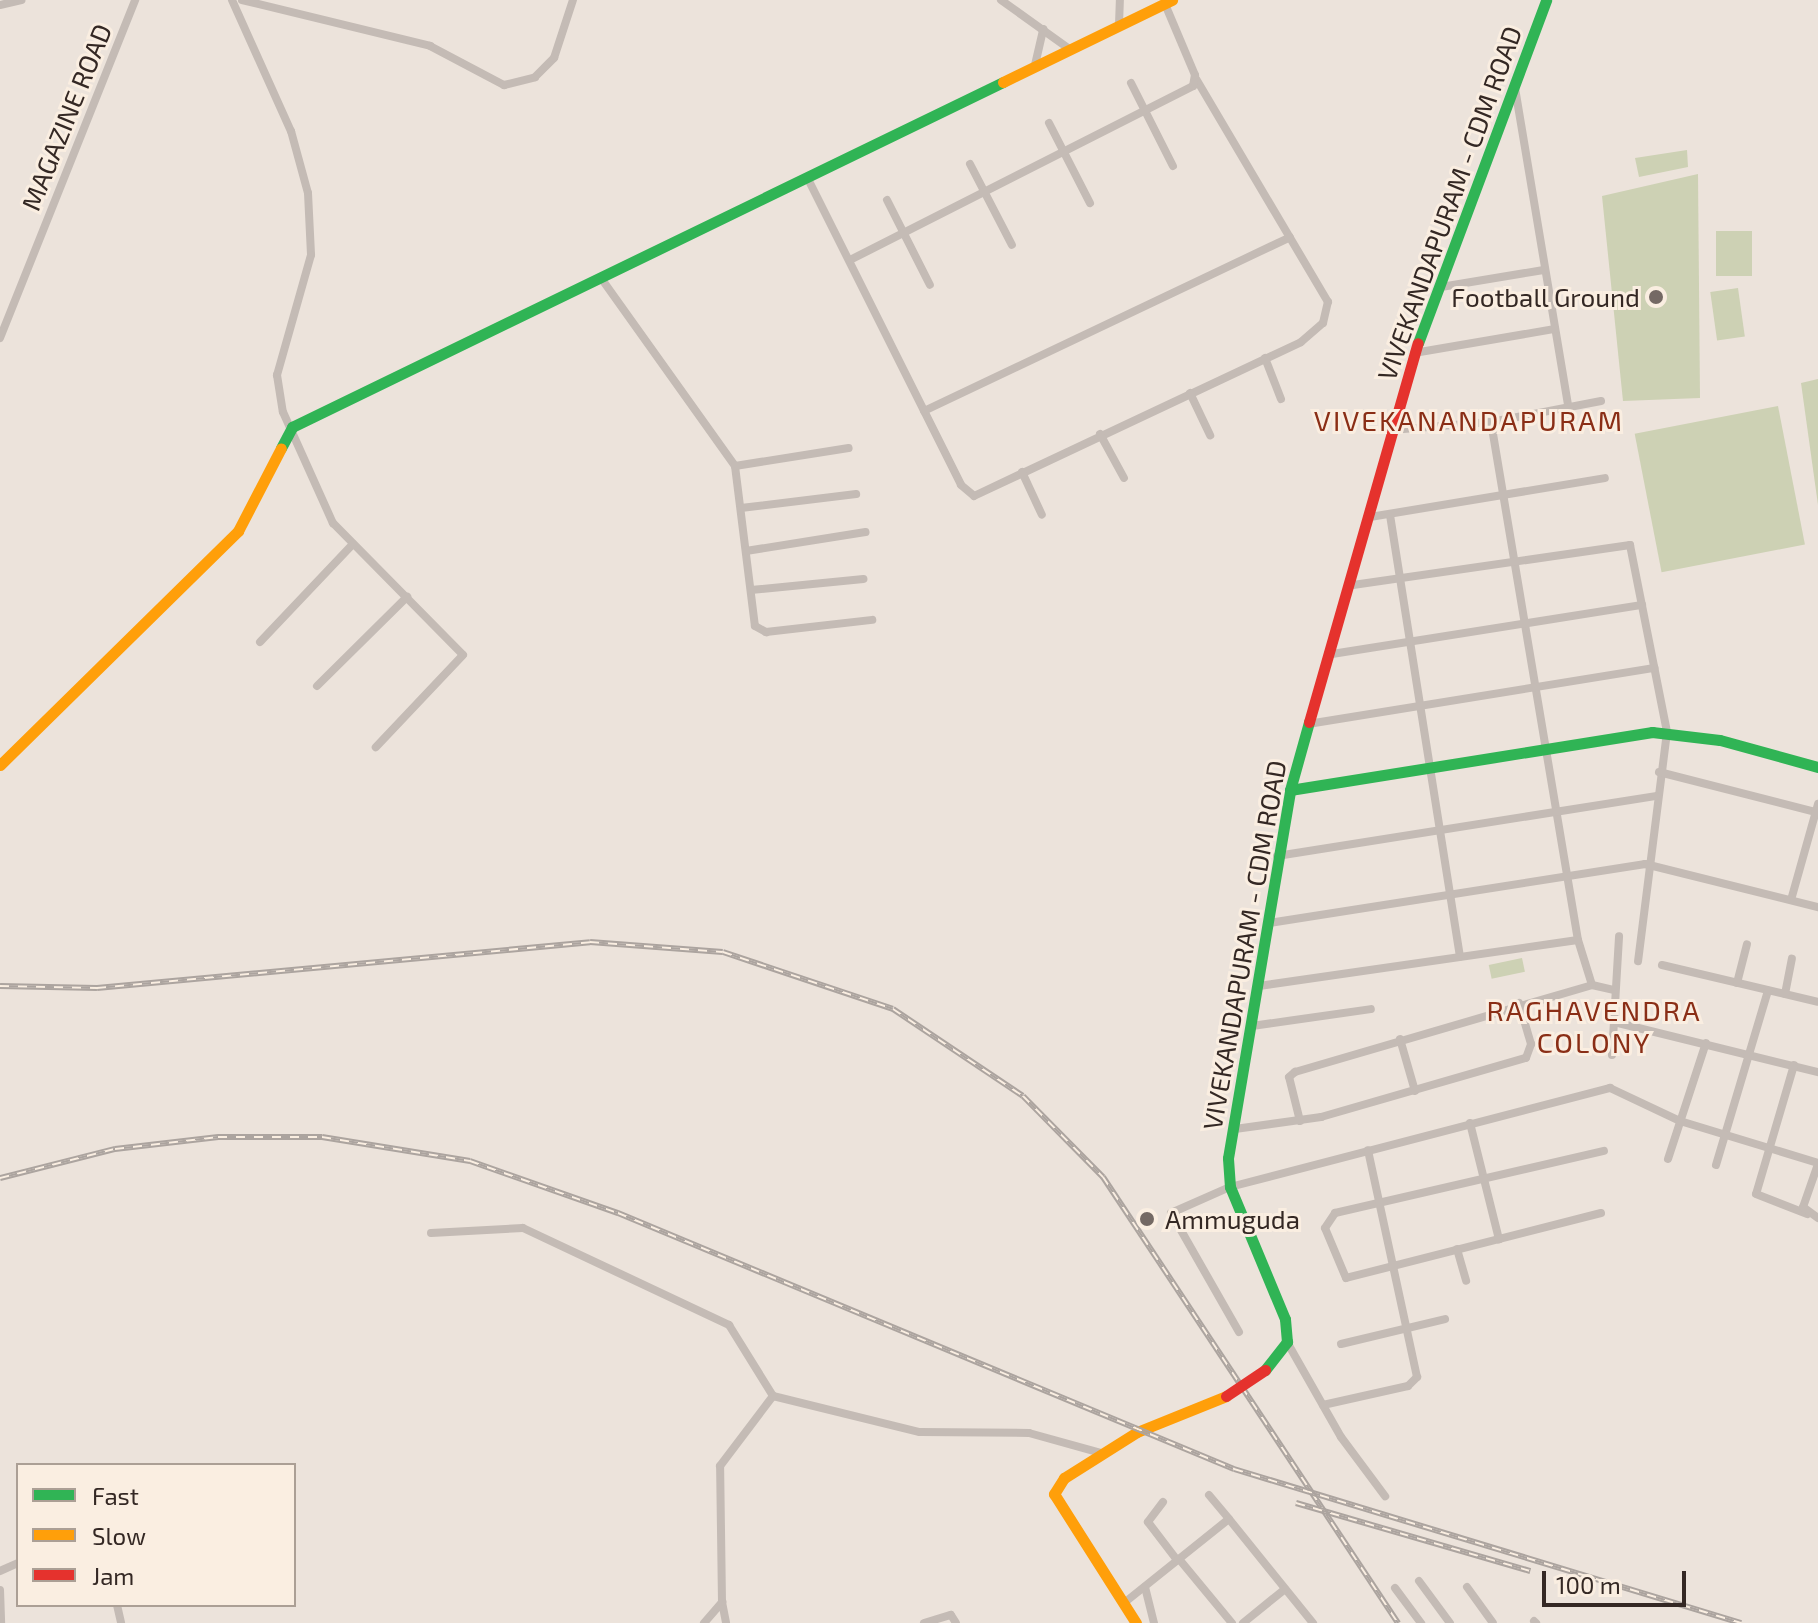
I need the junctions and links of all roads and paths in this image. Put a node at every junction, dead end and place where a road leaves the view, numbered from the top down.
1 (21, 0) edge
2 (135, 0) edge
3 (232, 0) edge
4 (242, 0) edge
5 (573, 0) edge
6 (1001, 0) edge
7 (1120, 0) edge
8 (1546, 0) edge
9 (1168, 2) edge
10 (0, 5) edge
11 (1119, 25) junction
12 (1043, 29) junction
13 (1068, 48) junction
14 (1035, 65) junction
15 (1196, 79) junction
16 (1131, 83) dead end
17 (1515, 88) junction
18 (1144, 109) junction
19 (1049, 123) dead end
20 (1063, 150) junction
21 (970, 164) dead end
22 (1173, 166) dead end
23 (807, 177) junction
24 (984, 191) junction
25 (887, 200) dead end
26 (1090, 203) dead end
27 (904, 232) junction
28 (1290, 237) junction
29 (1012, 245) dead end
30 (850, 260) junction
31 (1544, 270) junction
32 (601, 278) junction
33 (930, 285) dead end
34 (1441, 287) junction
35 (1555, 329) junction
36 (0, 338) edge
37 (1414, 353) junction
38 (1265, 358) junction
39 (1190, 393) junction
40 (1281, 399) dead end
41 (1601, 401) dead end
42 (1568, 404) junction
43 (924, 411) junction
44 (1491, 422) junction
45 (292, 427) junction
46 (1391, 430) junction
47 (1100, 434) junction
48 (1210, 435) dead end
49 (849, 448) dead end
50 (735, 466) junction
51 (1022, 472) junction
52 (1124, 478) dead end
53 (1605, 478) dead end
54 (856, 494) dead end
55 (1505, 499) junction
56 (741, 508) junction
57 (1042, 515) dead end
58 (1390, 515) junction
59 (1370, 517) junction
60 (866, 532) dead end
61 (353, 544) junction
62 (746, 551) junction
63 (1517, 564) junction
64 (863, 579) dead end
65 (1400, 580) junction
66 (1353, 585) junction
67 (751, 590) junction
68 (407, 597) junction
69 (1642, 605) junction
70 (872, 620) dead end
71 (1526, 624) junction
72 (260, 642) dead end
73 (1411, 644) junction
74 (1332, 654) junction
75 (1655, 668) junction
76 (317, 686) dead end
77 (1535, 688) junction
78 (1421, 707) junction
79 (1308, 724) junction
80 (1667, 732) junction
81 (376, 747) dead end
82 (1548, 751) junction
83 (0, 765) edge
84 (1818, 767) edge
85 (1430, 770) junction
86 (1659, 772) junction
87 (1290, 790) junction
88 (1655, 796) junction
89 (1817, 808) edge
90 (1558, 812) junction
91 (1440, 830) junction
92 (1277, 856) junction
93 (1645, 864) junction
94 (1568, 877) junction
95 (1450, 894) junction
96 (1791, 900) junction
97 (1818, 907) edge
98 (1269, 923) junction
99 (1619, 936) dead end
100 (1578, 940) junction
101 (1747, 944) dead end
102 (1460, 956) junction
103 (1792, 959) dead end
104 (1638, 961) dead end
105 (1662, 965) dead end
106 (1737, 983) junction
107 (1592, 985) junction
108 (1259, 986) junction
109 (1614, 990) junction
110 (1768, 991) junction
111 (1785, 994) junction
112 (1818, 1002) edge
113 (1519, 1003) junction
114 (1371, 1009) dead end
115 (1614, 1022) junction
116 (1252, 1026) junction
117 (1400, 1039) junction
118 (1706, 1043) junction
119 (1750, 1054) junction
120 (1612, 1055) dead end
121 (1794, 1065) junction
122 (1818, 1072) edge
123 (1415, 1091) junction
124 (1300, 1121) junction
125 (1680, 1121) junction
126 (1470, 1123) junction
127 (1235, 1129) junction
128 (1726, 1134) junction
129 (1368, 1150) junction
130 (1604, 1151) dead end
131 (1772, 1151) junction
132 (1668, 1159) dead end
133 (1818, 1164) edge
134 (1716, 1165) dead end
135 (1484, 1179) junction
136 (1230, 1187) junction
137 (1382, 1206) junction
138 (1601, 1213) dead end
139 (1807, 1214) junction
140 (1818, 1218) edge
141 (431, 1233) dead end
142 (1499, 1239) junction
143 (1457, 1249) junction
144 (1395, 1265) junction
145 (1466, 1281) dead end
146 (1445, 1319) dead end
147 (1410, 1327) junction
148 (1239, 1332) dead end
149 (1287, 1342) junction
150 (1341, 1344) dead end
151 (773, 1396) junction
152 (1323, 1405) junction
153 (1104, 1454) junction
154 (1209, 1495) dead end
155 (1385, 1496) dead end
156 (1163, 1502) dead end
157 (1229, 1519) junction
158 (1178, 1560) junction
159 (1419, 1581) dead end
160 (1145, 1587) junction
161 (1467, 1587) dead end
162 (1395, 1588) dead end
163 (1285, 1589) junction
164 (0, 1590) edge
165 (722, 1602) junction
166 (1124, 1603) junction
167 (1, 1623) edge
168 (704, 1623) edge
169 (726, 1623) edge
170 (924, 1623) edge
171 (956, 1623) edge
172 (1136, 1623) edge
173 (1154, 1623) edge
174 (1232, 1623) edge
175 (1243, 1623) edge
176 (1313, 1623) edge
177 (1421, 1623) edge
178 (1450, 1623) edge
179 (1493, 1623) edge

1 - 10 street
2 - 36 street, MAGAZINE ROAD
3 - 45 street
4 - 5 street
6 - 12 street
7 - 11 street
8 - 17 street, VIVEKANDAPURAM - CDM ROAD
9 - 11 street
9 - 15 street
11 - 13 street
12 - 13 street
12 - 14 street
13 - 14 street
14 - 23 street
15 - 18 street
15 - 28 street
16 - 18 street
17 - 31 street
17 - 34 street, VIVEKANDAPURAM - CDM ROAD
18 - 20 street
18 - 22 street
19 - 20 street
20 - 24 street
20 - 26 street
21 - 24 street
23 - 30 street
23 - 32 street
24 - 27 street
24 - 29 street
25 - 27 street
27 - 30 street
27 - 33 street
28 - 38 street
28 - 43 street
30 - 43 street
31 - 34 street
31 - 35 street
32 - 45 street
32 - 50 street
34 - 37 street, VIVEKANDAPURAM - CDM ROAD
35 - 37 street
35 - 42 street
37 - 46 street, VIVEKANDAPURAM - CDM ROAD
38 - 39 street
38 - 40 street
39 - 47 street
39 - 48 street
41 - 42 street
42 - 44 street
43 - 51 street
44 - 46 street
44 - 55 street
45 - 61 street
45 - 83 street
46 - 59 street, VIVEKANDAPURAM - CDM ROAD
47 - 51 street
47 - 52 street
49 - 50 street
50 - 56 street
51 - 57 street
53 - 55 street
54 - 56 street
55 - 58 street
55 - 63 street
56 - 62 street
58 - 59 street
58 - 65 street
59 - 66 street, VIVEKANDAPURAM - CDM ROAD
60 - 62 street
61 - 68 street
61 - 72 street
62 - 67 street
63 - 65 street
63 - 69 street
63 - 71 street
64 - 67 street
65 - 66 street
65 - 73 street
66 - 74 street, VIVEKANDAPURAM - CDM ROAD
67 - 70 street
68 - 76 street
68 - 81 street
69 - 71 street
69 - 75 street
71 - 73 street
71 - 77 street
73 - 74 street
73 - 78 street
74 - 79 street, VIVEKANDAPURAM - CDM ROAD
75 - 77 street
75 - 80 street
77 - 78 street
77 - 82 street
78 - 79 street
78 - 85 street
79 - 87 street, VIVEKANDAPURAM - CDM ROAD
80 - 82 street
80 - 84 street
80 - 86 street
82 - 85 street
82 - 90 street
85 - 87 street
85 - 91 street
86 - 88 street
86 - 89 street
87 - 92 street, VIVEKANDAPURAM - CDM ROAD
88 - 90 street
88 - 93 street
89 - 96 street
90 - 91 street
90 - 94 street
91 - 92 street
91 - 95 street
92 - 98 street, VIVEKANDAPURAM - CDM ROAD
93 - 94 street
93 - 96 street
93 - 104 street
94 - 95 street
94 - 100 street
95 - 98 street
95 - 102 street
96 - 97 street
98 - 108 street, VIVEKANDAPURAM - CDM ROAD
99 - 109 street
100 - 102 street
100 - 107 street
101 - 106 street
102 - 108 street
103 - 111 street
105 - 106 street
106 - 110 street
107 - 109 street
107 - 113 street
108 - 116 street, VIVEKANDAPURAM - CDM ROAD
109 - 115 street
110 - 111 street
110 - 119 street
111 - 112 street
113 - 117 street
113 - 123 street
114 - 116 street
115 - 118 street
115 - 120 street
116 - 127 street, VIVEKANDAPURAM - CDM ROAD
117 - 123 street
117 - 124 street
118 - 119 street
118 - 125 street
119 - 121 street
119 - 128 street
121 - 122 street
121 - 131 street
123 - 124 street
124 - 127 street
125 - 126 street
125 - 128 street
125 - 132 street
126 - 129 street
126 - 135 street
127 - 136 street, VIVEKANDAPURAM - CDM ROAD
128 - 131 street
128 - 134 street
129 - 136 street
129 - 137 street
130 - 135 street
131 - 133 street
131 - 139 street
133 - 139 street
135 - 137 street
135 - 142 street
136 - 148 street
136 - 149 street, VIVEKANDAPURAM - CDM ROAD
137 - 144 street
137 - 144 street
138 - 142 street
139 - 140 street
141 - 151 street
142 - 143 street
143 - 144 street
143 - 145 street
144 - 147 street
146 - 147 street
147 - 150 street
147 - 152 street
149 - 152 street
149 - 153 street, bridge
151 - 153 street
151 - 165 street
152 - 155 street
153 - 166 street
154 - 157 street
156 - 158 street
157 - 158 street
157 - 163 street
158 - 160 street
158 - 174 street
159 - 178 street
160 - 166 street
160 - 173 street
161 - 179 street
162 - 177 street
163 - 175 street
163 - 176 street
164 - 167 street
165 - 168 street
165 - 169 street
166 - 172 street
170 - 171 street

